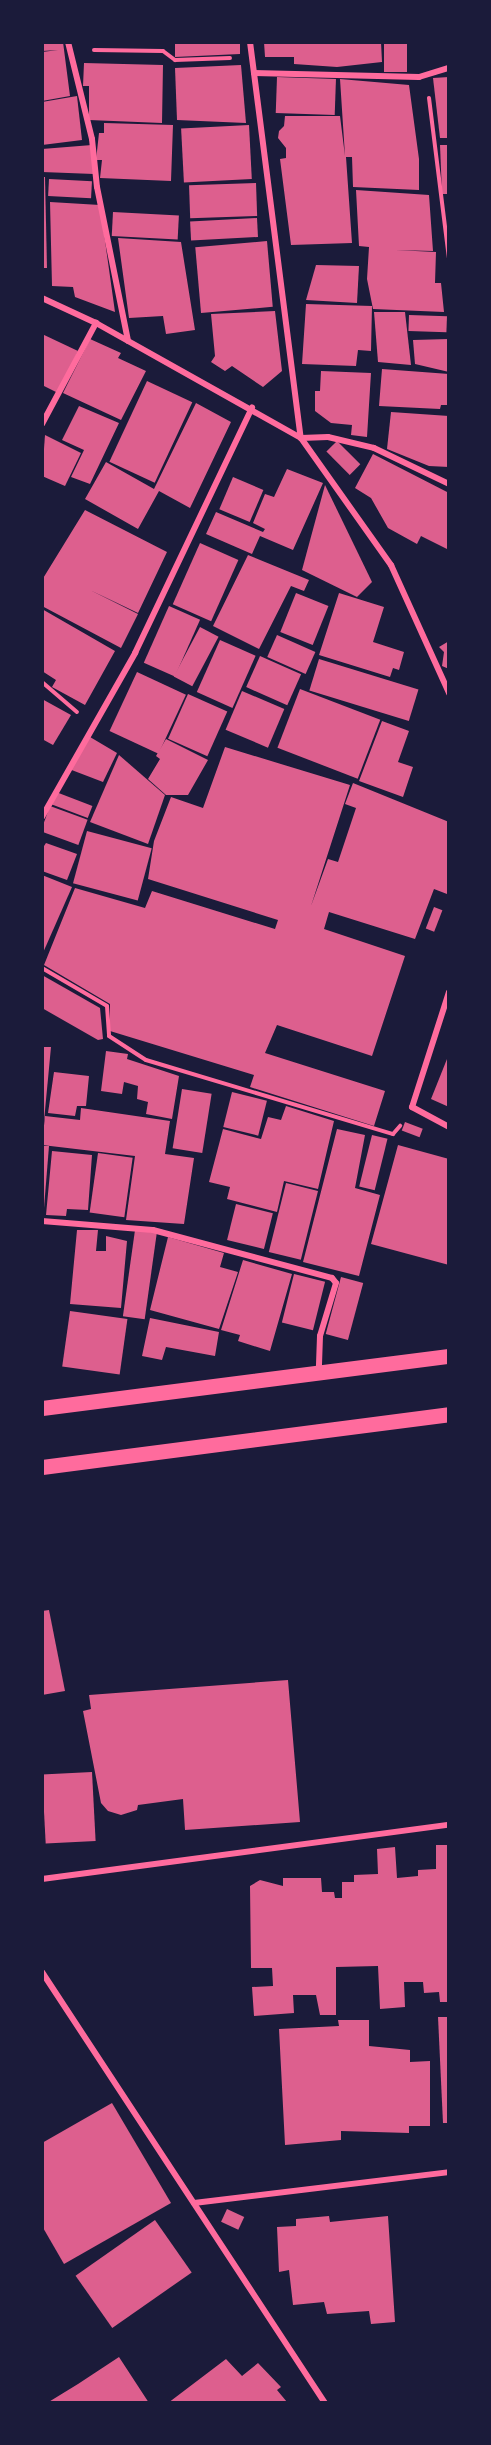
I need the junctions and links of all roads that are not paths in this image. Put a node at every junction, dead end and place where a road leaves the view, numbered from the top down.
1 (68, 42) edge
2 (250, 42) edge
3 (449, 68) edge
4 (254, 73) junction
5 (42, 298) edge
6 (96, 323) junction
7 (128, 338) junction
8 (252, 408) junction
9 (42, 424) edge
10 (300, 432) junction
11 (449, 484) edge
12 (449, 693) edge
13 (42, 817) edge
14 (449, 992) edge
15 (449, 1127) edge
16 (42, 1221) edge
17 (449, 1356) edge
18 (319, 1373) junction
19 (42, 1408) edge
20 (449, 1414) edge
21 (42, 1467) edge
22 (449, 1825) edge
23 (42, 1879) edge
24 (42, 1972) edge
25 (449, 2172) edge
26 (194, 2203) junction
27 (325, 2403) edge

1 - 7 street
2 - 4 street
3 - 4 street
4 - 10 street
5 - 6 street
6 - 7 street
6 - 9 street
7 - 8 street
8 - 10 street
8 - 13 street
10 - 11 street
10 - 12 street
14 - 15 street
16 - 18 street
17 - 18 main road
18 - 19 main road
20 - 21 main road
22 - 23 street
24 - 26 street
25 - 26 street
26 - 27 street

